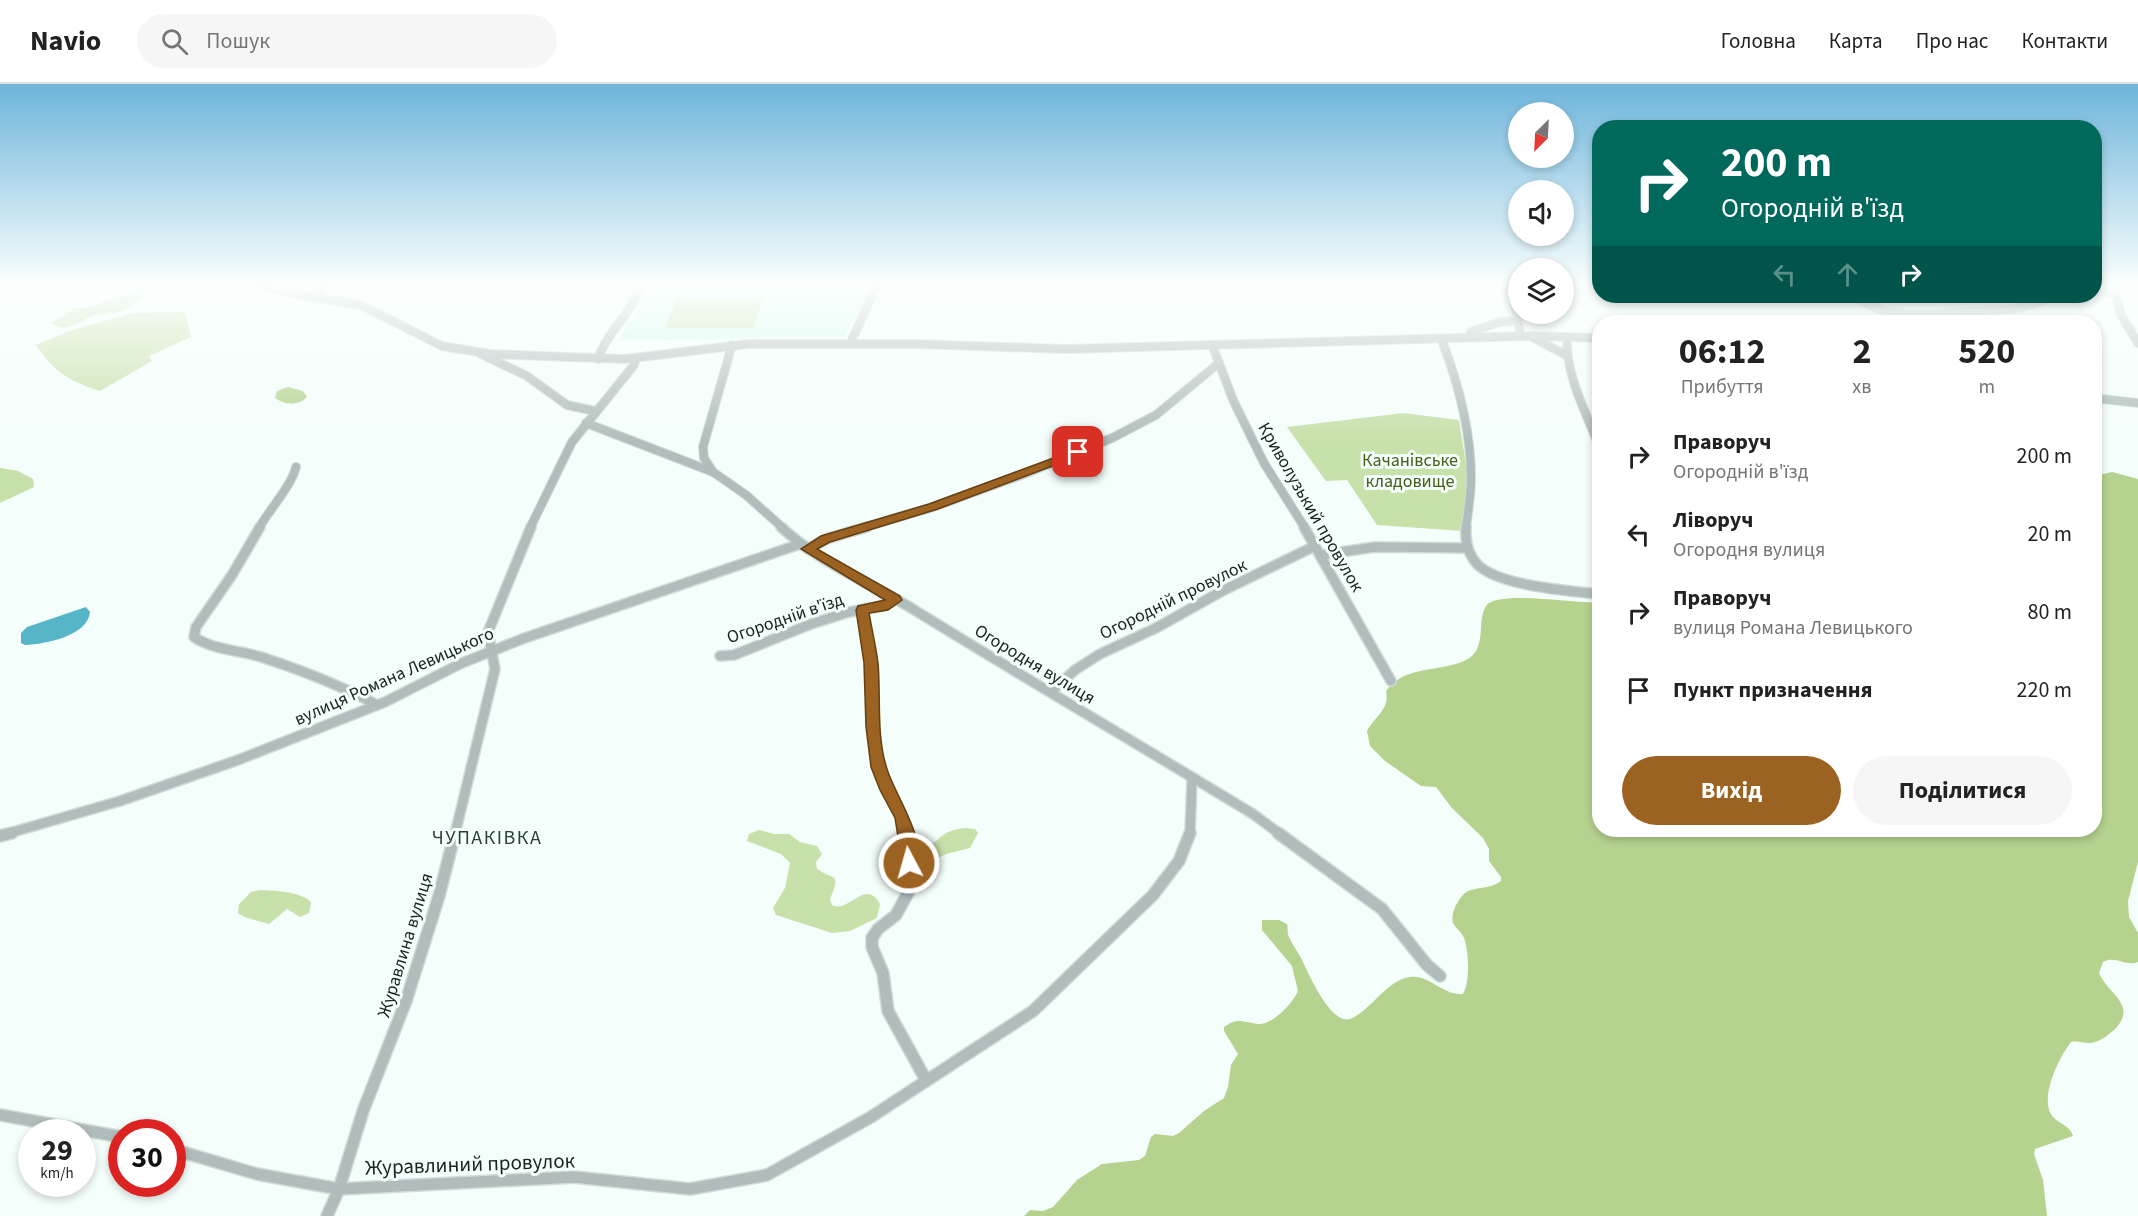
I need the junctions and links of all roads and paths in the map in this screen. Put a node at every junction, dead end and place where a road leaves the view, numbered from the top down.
1 (421, 336) edge
2 (608, 336) edge
3 (854, 336) edge
4 (1521, 336) joint
5 (1530, 336) junction
6 (1472, 337) joint
7 (1567, 337) junction
8 (1441, 338) junction
9 (1592, 338) edge
10 (850, 344) junction
11 (732, 345) junction
12 (1212, 345) junction
13 (481, 354) junction
14 (1566, 355) junction
15 (636, 358) junction
16 (598, 359) junction
17 (1219, 363) junction
18 (2102, 399) edge
19 (2138, 403) edge
20 (595, 411) junction
21 (586, 423) junction
22 (1592, 428) edge
23 (296, 467) dead end
24 (713, 472) junction
25 (804, 547) junction
26 (1467, 548) junction
27 (1318, 550) junction
28 (1592, 593) edge
29 (895, 600) junction
30 (862, 610) junction
31 (492, 651) junction
32 (720, 656) dead end
33 (1391, 681) dead end
34 (1051, 692) junction
35 (377, 705) junction
36 (1192, 778) junction
37 (0, 836) edge
38 (1440, 976) dead end
39 (926, 1080) junction
40 (0, 1115) edge
41 (108, 1134) edge
42 (186, 1153) edge
43 (339, 1189) junction
44 (327, 1216) edge

1 - 13 street
2 - 16 street
3 - 10 street
4 - 5 street
4 - 6 street
5 - 7 street
5 - 14 street
6 - 8 street
7 - 9 street
7 - 14 street
8 - 12 street
8 - 26 street
10 - 11 street
10 - 12 street
11 - 15 street
11 - 24 street
12 - 17 street, Криволузький провулок
13 - 16 street
13 - 20 street
14 - 22 street
15 - 16 street
15 - 20 street, Журавлина вулиця
17 - 25 street, вулиця Романа Левицького
17 - 27 street, Криволузький провулок
18 - 19 street
20 - 21 street, Журавлина вулиця
21 - 24 street, Огородня вулиця
21 - 31 street, Журавлина вулиця
23 - 35 street
24 - 25 street, Огородня вулиця
25 - 29 street, Огородня вулиця
25 - 31 street, вулиця Романа Левицького
26 - 27 street, Огородній провулок
26 - 28 street
27 - 33 street, Криволузький провулок
27 - 34 street, Огородній провулок
29 - 30 street, Огородній в'їзд
29 - 34 street, Огородня вулиця
30 - 32 street, Огородній в'їзд
30 - 39 street
31 - 35 street, вулиця Романа Левицького
31 - 43 street, Журавлина вулиця
34 - 36 street, Огородня вулиця
35 - 37 street, вулиця Романа Левицького
36 - 38 street, Огородня вулиця
36 - 39 street, Журавлиний провулок
39 - 43 street, Журавлиний провулок
40 - 41 street
42 - 43 street, Журавлиний провулок
43 - 44 street, Журавлина вулиця

